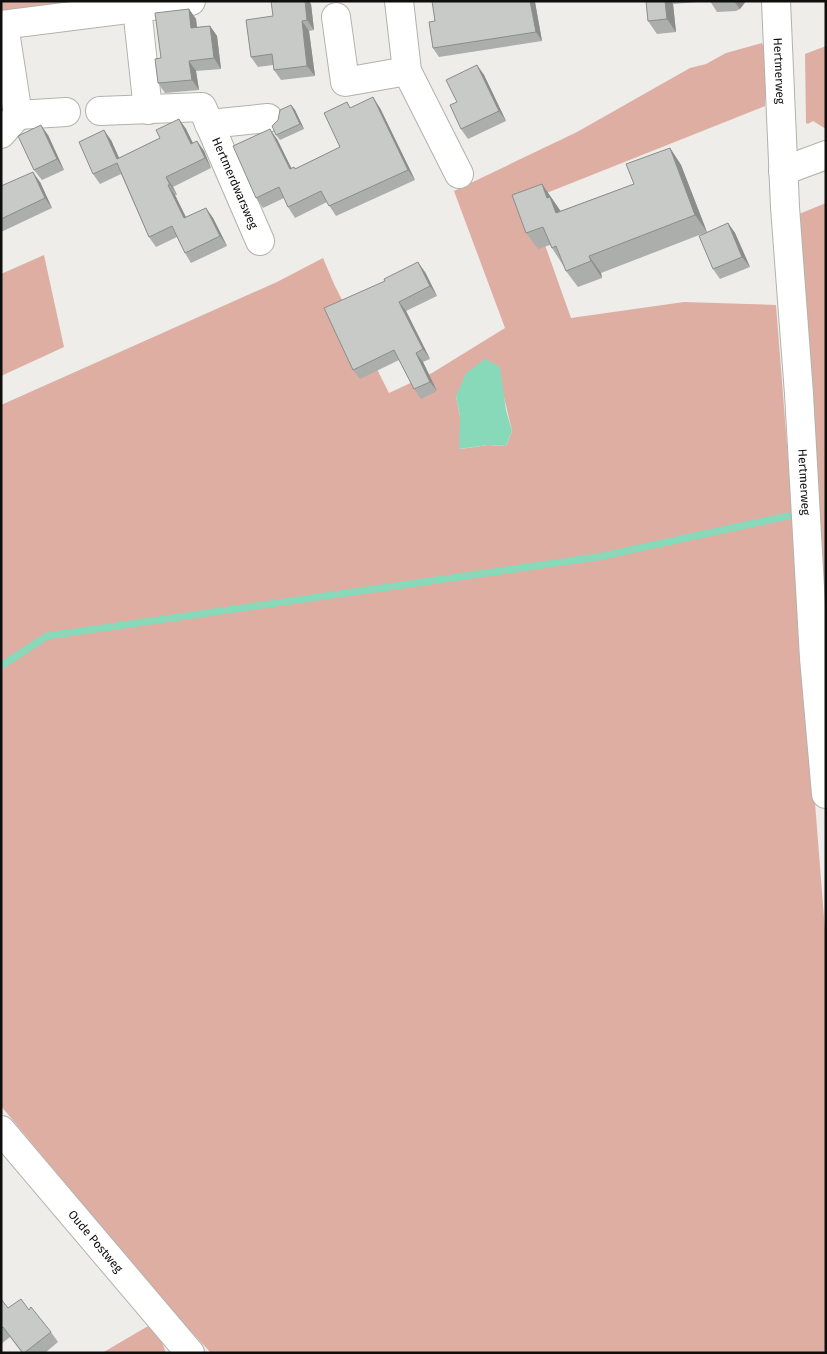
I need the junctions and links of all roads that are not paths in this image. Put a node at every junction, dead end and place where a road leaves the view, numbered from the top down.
1 (191, 1) edge
2 (399, 1) edge
3 (776, 1) edge
4 (138, 8) junction
5 (336, 17) dead end
6 (3, 25) edge
7 (407, 71) junction
8 (148, 110) junction
9 (100, 111) dead end
10 (66, 112) dead end
11 (268, 118) dead end
12 (10, 124) edge
13 (209, 124) junction
14 (826, 155) edge
15 (783, 172) junction
16 (459, 174) dead end
17 (260, 241) dead end
18 (826, 794) edge
19 (1, 1130) edge
20 (190, 1353) edge

1 - 4 street
2 - 7 street
3 - 15 street, Hertmerweg
4 - 6 street
4 - 8 street
5 - 7 street
6 - 12 street
7 - 16 street
8 - 9 street, Hertmerdwarsweg
8 - 13 street, Hertmerdwarsweg
10 - 12 street
11 - 13 street, Hertmerdwarsweg
13 - 17 street, Hertmerdwarsweg
14 - 15 street
15 - 18 street, Hertmerweg
19 - 20 street, Oude Postweg

